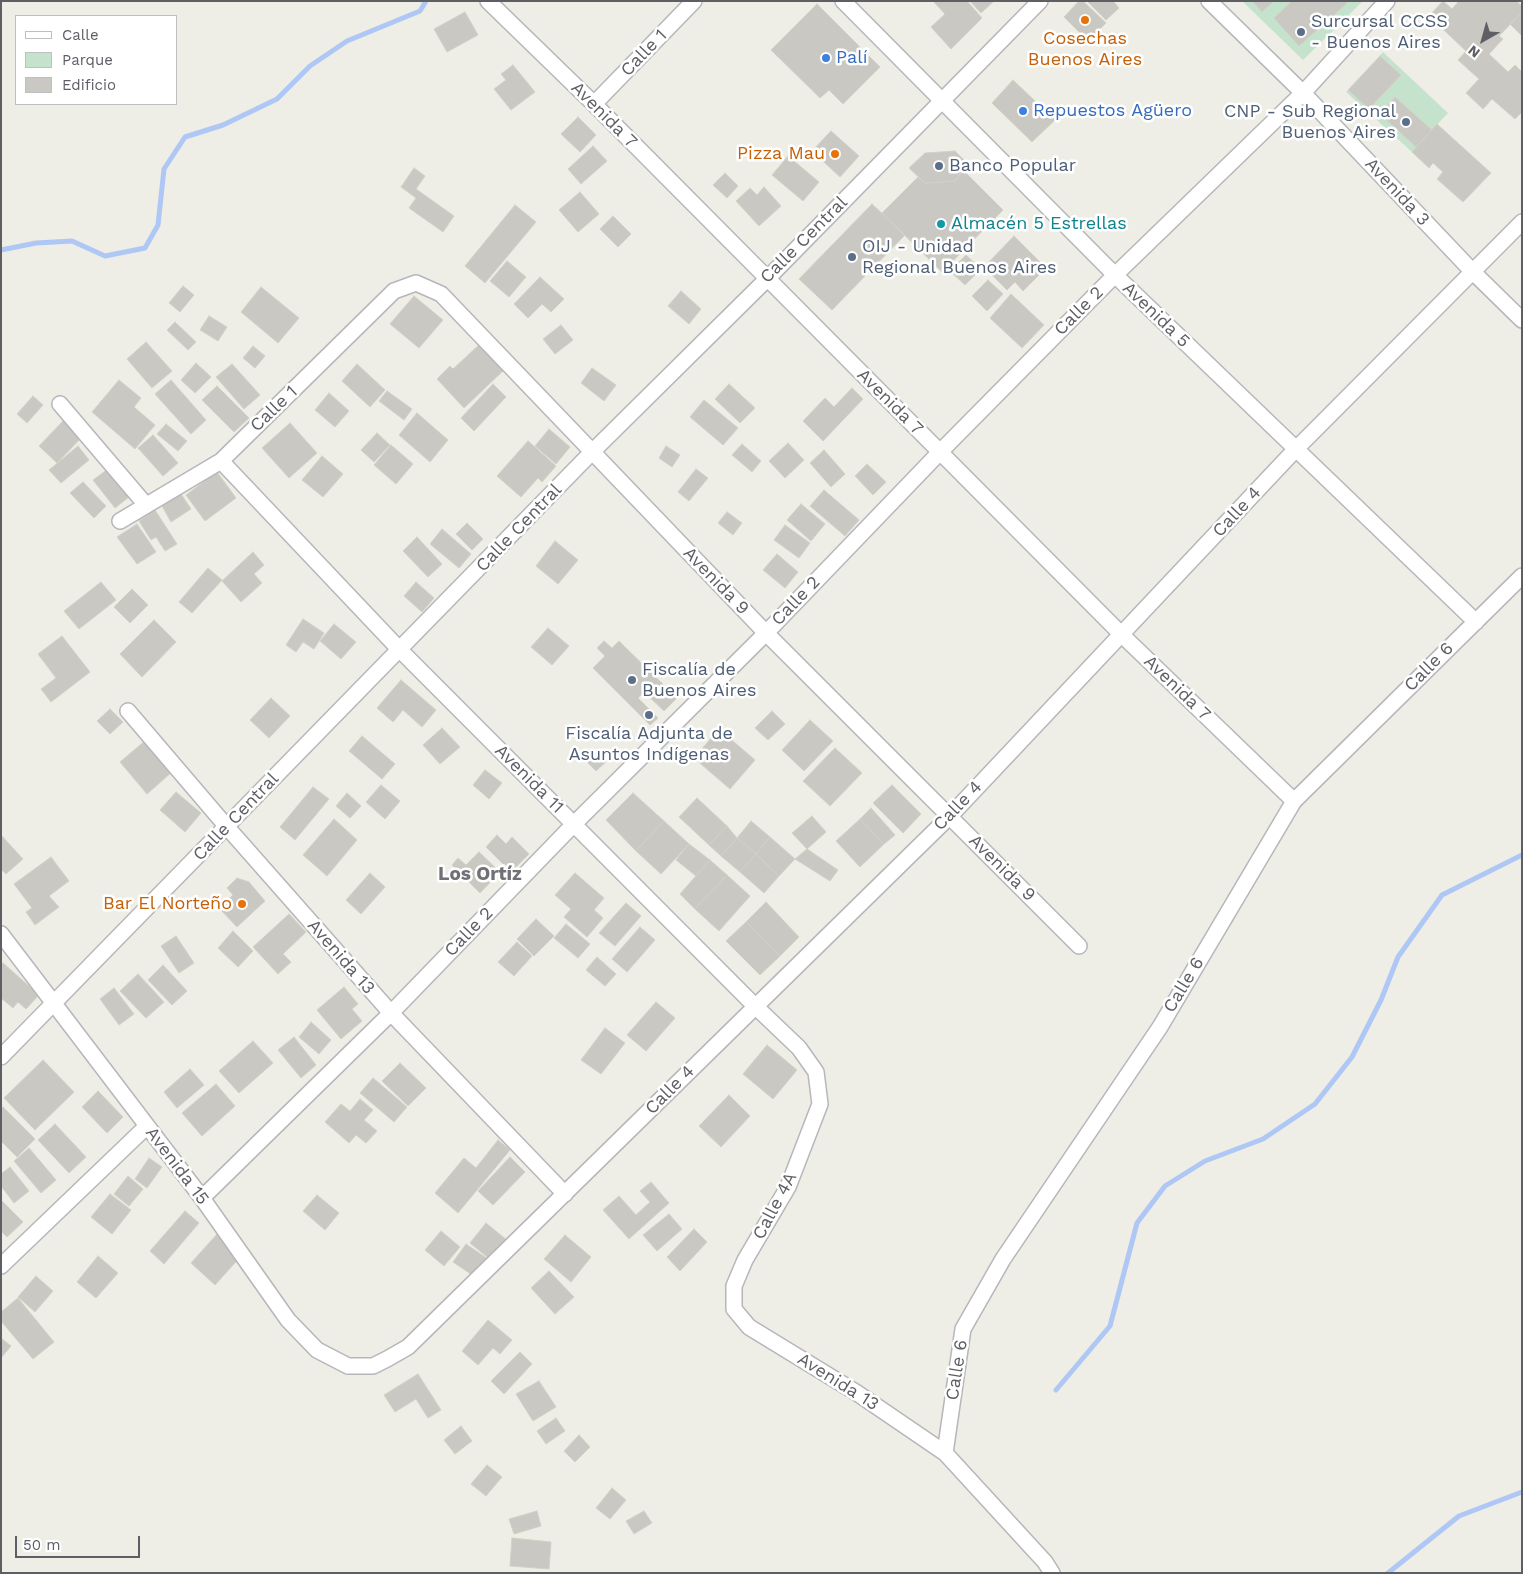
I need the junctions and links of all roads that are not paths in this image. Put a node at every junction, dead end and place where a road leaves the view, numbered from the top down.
1 (488, 1) edge
2 (694, 1) edge
3 (843, 1) edge
4 (1040, 1) edge
5 (1209, 1) edge
6 (1387, 1) edge
7 (1302, 92) junction
8 (942, 100) junction
9 (594, 104) junction
10 (1522, 222) edge
11 (1472, 272) junction
12 (1115, 275) junction
13 (767, 279) junction
14 (416, 283) joint
15 (1522, 320) edge
16 (60, 404) dead end
17 (1295, 450) junction
18 (592, 452) junction
19 (940, 452) junction
20 (221, 461) junction
21 (146, 505) junction
22 (120, 521) dead end
23 (1522, 576) edge
24 (1476, 622) junction
25 (766, 633) junction
26 (1122, 634) junction
27 (400, 650) junction
28 (128, 711) dead end
29 (1294, 801) junction
30 (950, 816) junction
31 (574, 824) junction
32 (227, 827) junction
33 (1, 934) edge
34 (1079, 946) dead end
35 (54, 1003) junction
36 (755, 1006) junction
37 (391, 1013) junction
38 (1, 1057) edge
39 (820, 1104) joint
40 (147, 1126) junction
41 (565, 1194) junction
42 (202, 1198) junction
43 (1, 1266) edge
44 (734, 1309) joint
45 (373, 1366) joint
46 (945, 1453) junction
47 (1052, 1573) edge

1 - 9 street, Avenida 7
2 - 9 street, Calle 1
3 - 8 street, Avenida 5
4 - 8 street, Calle Central
5 - 7 street, Avenida 3
6 - 7 street, Calle 2
7 - 11 street, Avenida 3
7 - 12 street, Calle 2
8 - 12 street, Avenida 5
8 - 13 street, Calle Central
9 - 13 street, Avenida 7
10 - 11 street, Calle 4
11 - 15 street, Avenida 3
11 - 17 street, Calle 4
12 - 17 street, Avenida 5
12 - 19 street, Calle 2
13 - 18 street, Calle Central
13 - 19 street, Avenida 7
14 - 18 street, Avenida 9
14 - 20 street, Calle 1
16 - 21 street
17 - 24 street, Avenida 5
17 - 26 street, Calle 4
18 - 25 street, Avenida 9
18 - 27 street, Calle Central
19 - 25 street, Calle 2
19 - 26 street, Avenida 7
20 - 21 street, Calle 1
20 - 27 street, Avenida 11
21 - 22 street, Calle 1
23 - 24 street, Calle 6
24 - 29 street, Calle 6
25 - 30 street, Avenida 9
25 - 31 street, Calle 2
26 - 29 street, Avenida 7
26 - 30 street, Calle 4
27 - 31 street, Avenida 11
27 - 32 street, Calle Central
28 - 32 street, Avenida 13
29 - 46 street, Calle 6
30 - 34 street, Avenida 9
30 - 36 street, Calle 4
31 - 36 street, Avenida 11
31 - 37 street, Calle 2
32 - 35 street, Calle Central
32 - 37 street, Avenida 13
33 - 35 street, Avenida 15
35 - 38 street, Calle Central
35 - 40 street, Avenida 15
36 - 39 street, Avenida 11
36 - 41 street, Calle 4
37 - 41 street, Avenida 13
37 - 42 street, Calle 2
39 - 44 street, Calle 4A
40 - 42 street, Avenida 15
40 - 43 street
41 - 45 street, Calle 4
42 - 45 street, Avenida 15
44 - 46 street, Avenida 13
46 - 47 street, Avenida 13

